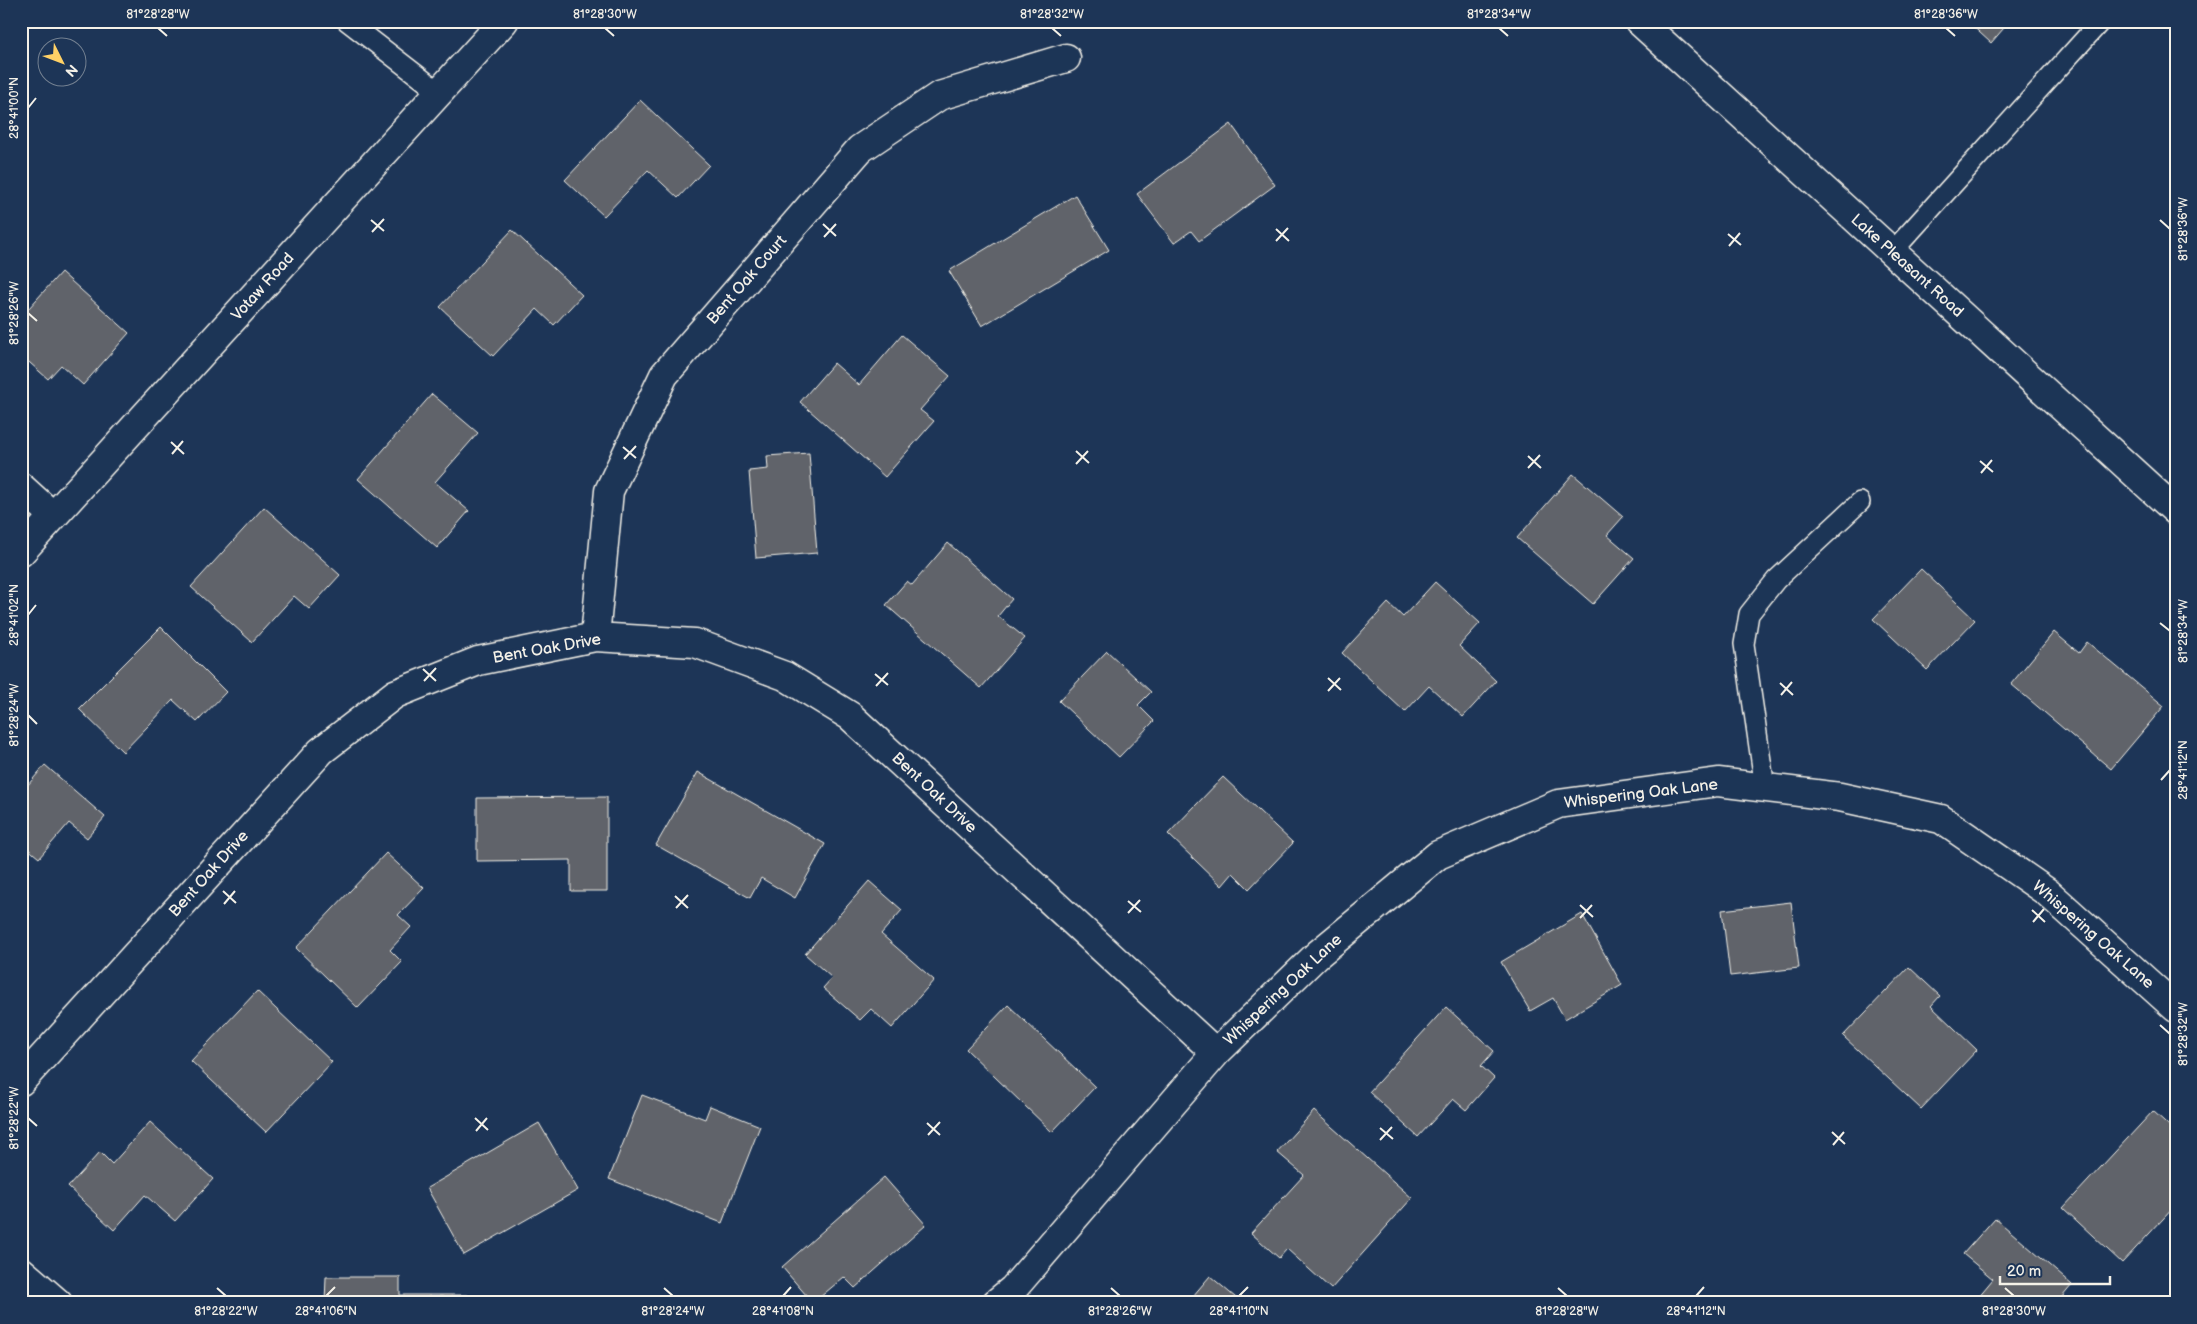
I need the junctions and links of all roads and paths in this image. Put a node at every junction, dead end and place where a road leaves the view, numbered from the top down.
1 (347, 21) edge
2 (504, 21) edge
3 (1639, 21) edge
4 (2101, 21) edge
5 (1066, 58) dead end
6 (440, 92) junction
7 (1892, 252) junction
8 (21, 487) edge
9 (1860, 502) dead end
10 (2176, 511) edge
11 (54, 516) junction
12 (21, 552) edge
13 (595, 637) junction
14 (1766, 788) junction
15 (2176, 1008) edge
16 (1216, 1053) junction
17 (21, 1081) edge
18 (21, 1271) edge
19 (58, 1303) edge
20 (996, 1303) edge

1 - 6 lane
2 - 6 street, Votaw Road
3 - 7 street, Lake Pleasant Road
4 - 7 lane
5 - 13 street, Bent Oak Court
6 - 11 street, Votaw Road
7 - 10 street, Lake Pleasant Road
8 - 11 street
9 - 14 lane
11 - 12 street, Votaw Road
13 - 16 street, Bent Oak Drive
13 - 17 street, Bent Oak Drive
14 - 15 street, Whispering Oak Lane
14 - 16 street, Whispering Oak Lane
16 - 20 street, Whispering Oak Lane
18 - 19 street

